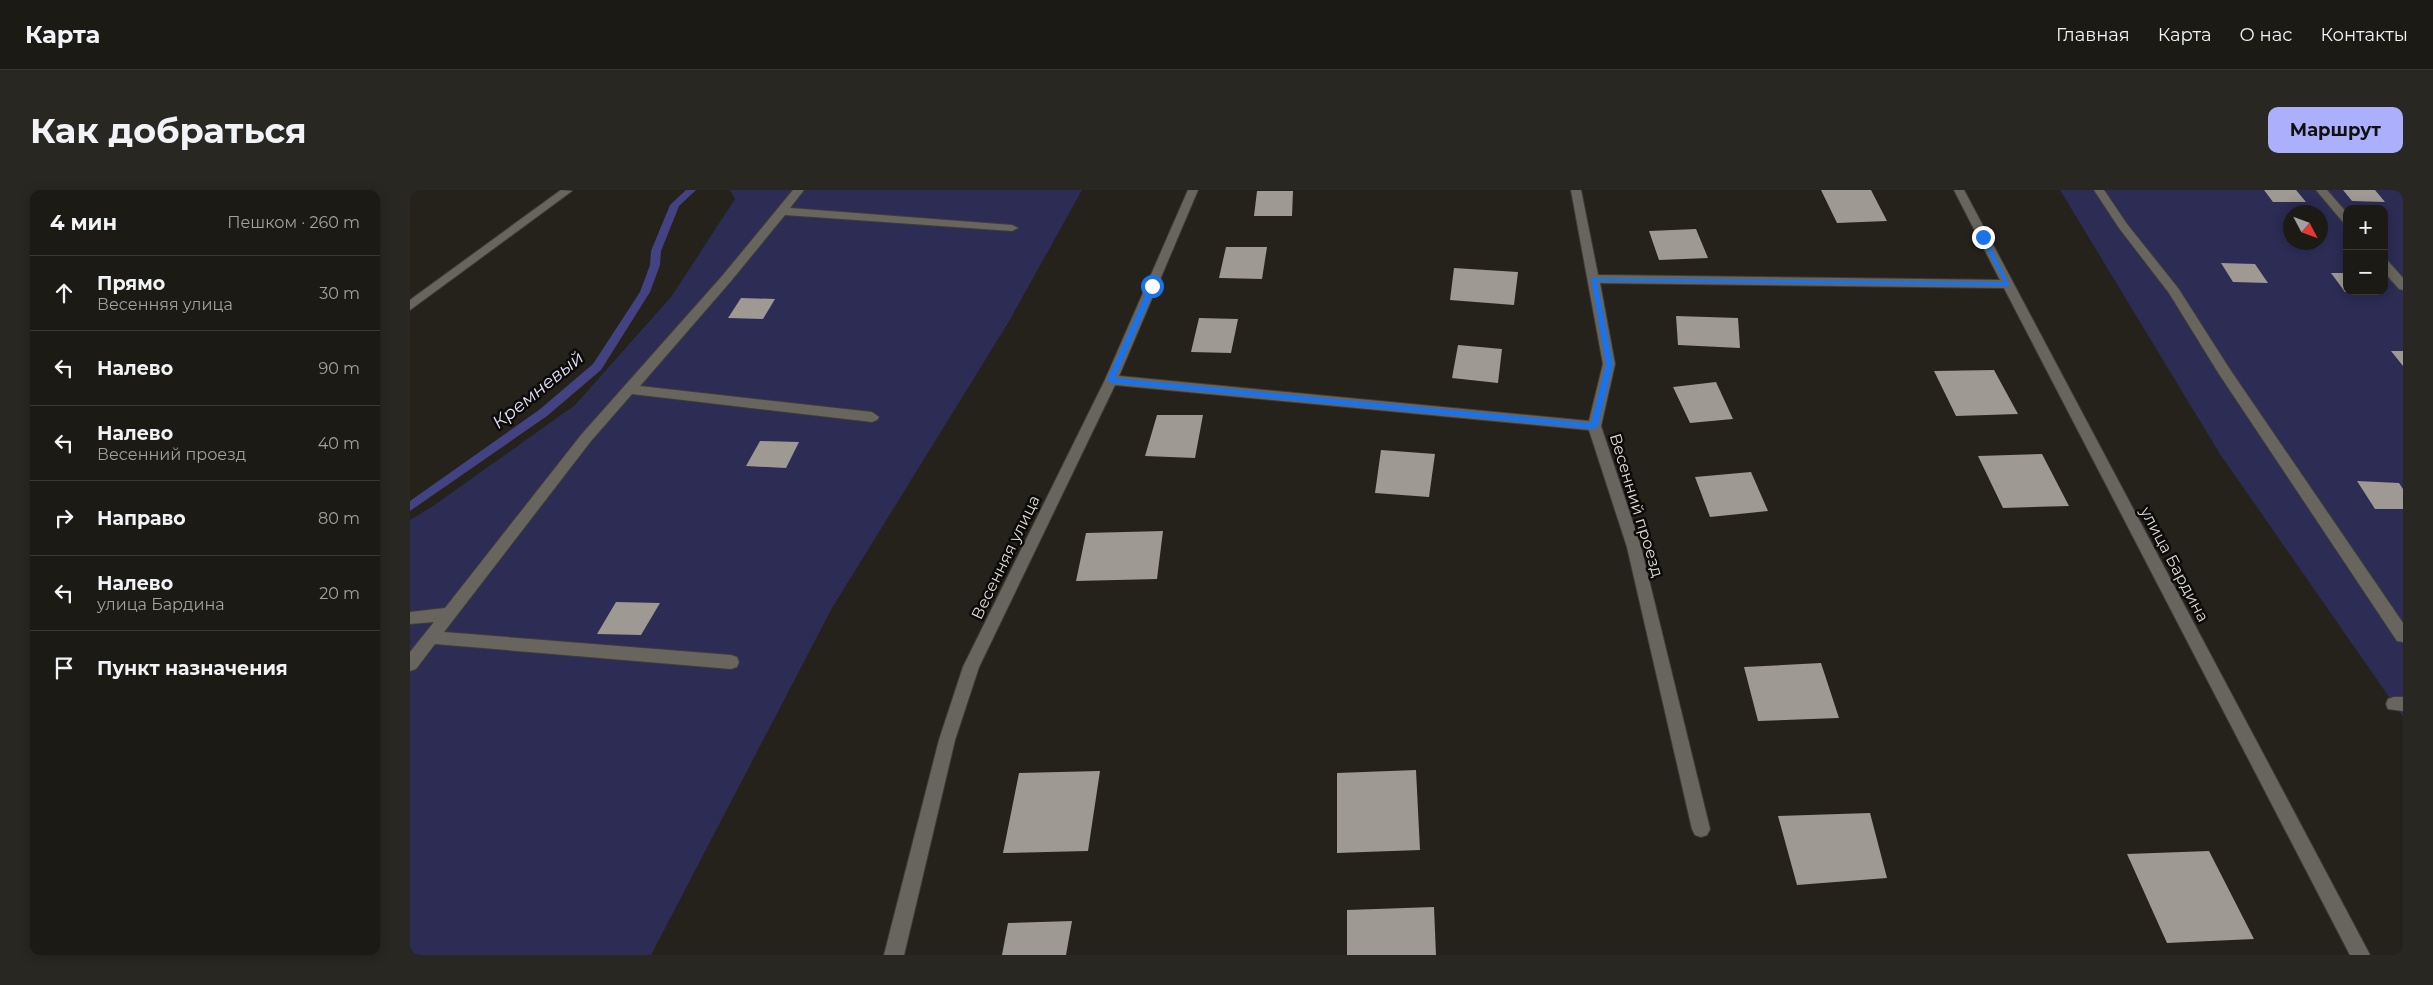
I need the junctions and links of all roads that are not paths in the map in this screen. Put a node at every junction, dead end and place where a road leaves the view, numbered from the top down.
1 (799, 190) edge
2 (1192, 190) edge
3 (1576, 190) edge
4 (1959, 190) edge
5 (2099, 190) edge
6 (2322, 190) edge
7 (567, 191) dead end
8 (781, 211) junction
9 (2343, 215) edge
10 (1012, 228) dead end
11 (2388, 269) edge
12 (1593, 279) junction
13 (2008, 284) junction
14 (2403, 286) edge
15 (410, 306) edge
16 (1111, 380) junction
17 (630, 389) junction
18 (872, 417) dead end
19 (1594, 426) junction
20 (449, 614) junction
21 (410, 618) edge
22 (2403, 636) edge
23 (431, 637) junction
24 (731, 662) dead end
25 (410, 664) edge
26 (1700, 829) dead end
27 (894, 955) edge
28 (2360, 955) edge

1 - 8 street
2 - 16 street, Весенняя улица
3 - 12 street, Весенний проезд
4 - 13 street, улица Бардина
5 - 22 street
6 - 9 street
7 - 15 street
8 - 10 street
8 - 17 street
11 - 14 street
12 - 13 street
12 - 19 street, Весенний проезд
13 - 28 street, улица Бардина
16 - 19 street
16 - 27 street, Весенняя улица
17 - 18 street
17 - 20 street
19 - 26 street, Весенний проезд
20 - 21 street
20 - 23 street
23 - 24 street
23 - 25 street

